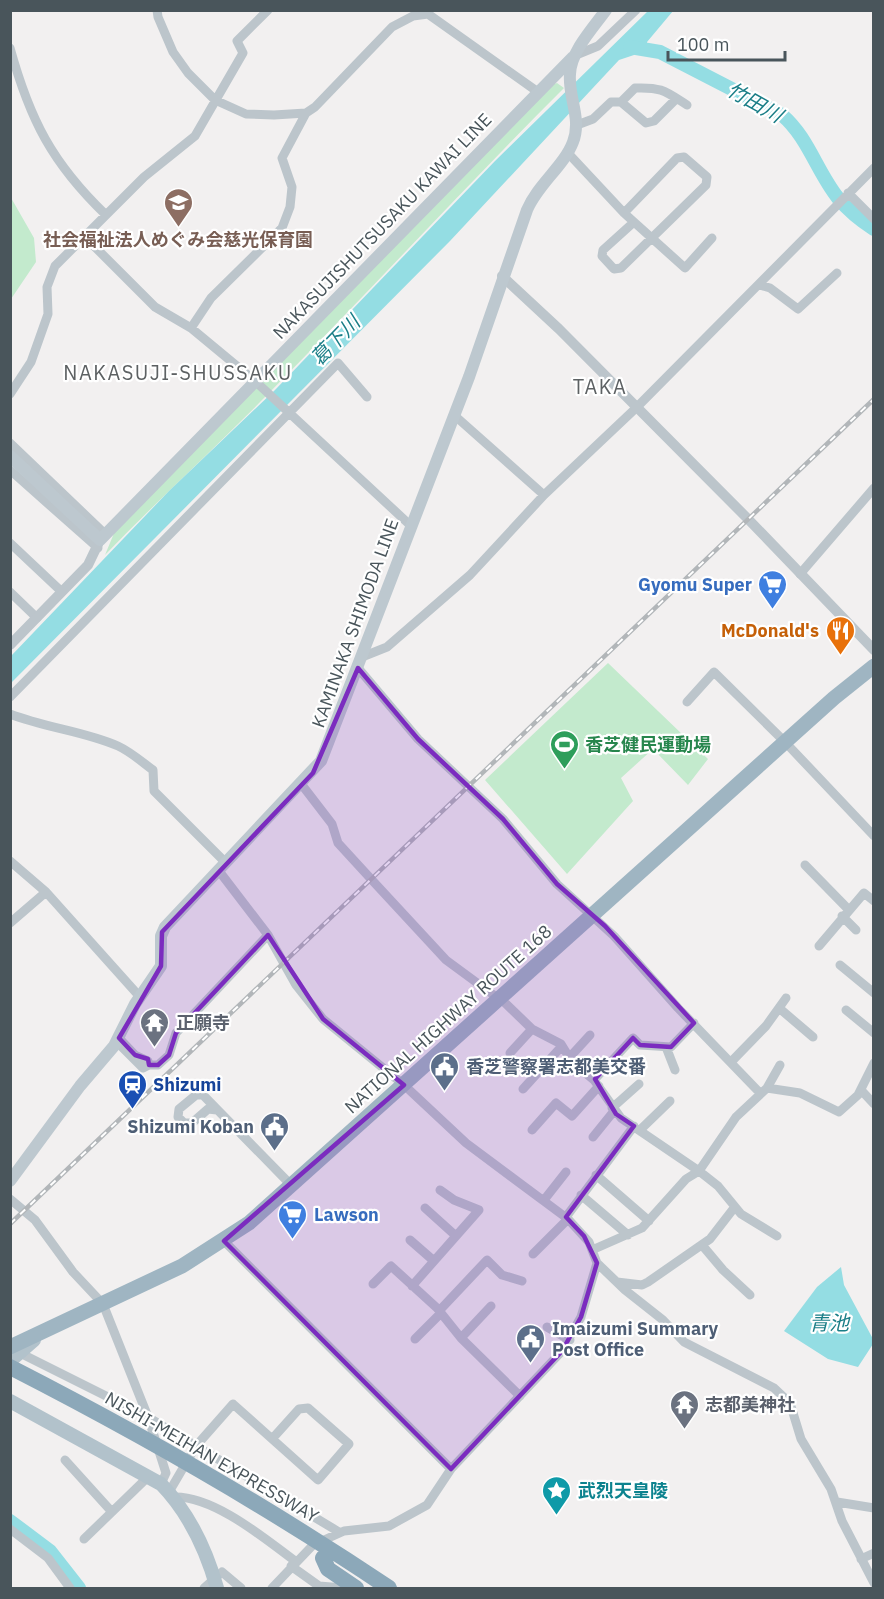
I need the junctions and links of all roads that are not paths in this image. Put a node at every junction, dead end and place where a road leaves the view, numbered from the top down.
1 (158, 10) edge
2 (268, 10) edge
3 (606, 10) edge
4 (636, 10) edge
5 (430, 12) edge
6 (10, 48) edge
7 (576, 54) junction
8 (538, 92) junction
9 (676, 99) junction
10 (215, 100) junction
11 (621, 102) junction
12 (687, 105) dead end
13 (306, 113) junction
14 (576, 119) junction
15 (567, 152) junction
16 (873, 168) edge
17 (847, 194) junction
18 (624, 213) junction
19 (106, 215) junction
20 (873, 219) edge
21 (634, 222) junction
22 (84, 236) junction
23 (651, 238) junction
24 (712, 238) dead end
25 (837, 273) dead end
26 (502, 276) junction
27 (760, 285) junction
28 (191, 328) junction
29 (260, 385) junction
30 (10, 394) edge
31 (367, 397) dead end
32 (636, 408) junction
33 (289, 410) junction
34 (453, 415) junction
35 (10, 443) edge
36 (10, 456) edge
37 (10, 470) edge
38 (873, 488) edge
39 (544, 495) junction
40 (410, 525) junction
41 (101, 541) junction
42 (10, 543) edge
43 (800, 574) junction
44 (10, 592) edge
45 (62, 592) junction
46 (37, 618) junction
47 (10, 645) edge
48 (873, 650) edge
49 (360, 663) junction
50 (873, 666) edge
51 (10, 697) edge
52 (687, 702) dead end
53 (10, 714) edge
54 (785, 742) junction
55 (302, 785) junction
56 (873, 836) edge
57 (10, 861) edge
58 (805, 865) dead end
59 (223, 867) junction
60 (46, 892) junction
61 (873, 901) edge
62 (845, 913) junction
63 (593, 914) junction
64 (10, 923) edge
65 (856, 930) dead end
66 (268, 935) junction
67 (819, 946) dead end
68 (840, 965) dead end
69 (873, 993) edge
70 (140, 997) junction
71 (786, 998) dead end
72 (500, 999) junction
73 (779, 1008) junction
74 (846, 1010) dead end
75 (694, 1023) junction
76 (532, 1029) junction
77 (873, 1034) edge
78 (590, 1035) dead end
79 (813, 1037) dead end
80 (118, 1040) junction
81 (562, 1046) junction
82 (666, 1047) junction
83 (510, 1053) dead end
84 (569, 1058) junction
85 (731, 1062) junction
86 (873, 1063) edge
87 (780, 1065) dead end
88 (675, 1070) dead end
89 (597, 1083) junction
90 (639, 1084) dead end
91 (404, 1085) junction
92 (523, 1089) dead end
93 (763, 1090) junction
94 (861, 1090) junction
95 (670, 1101) dead end
96 (873, 1104) edge
97 (217, 1110) dead end
98 (613, 1110) junction
99 (637, 1128) junction
100 (532, 1130) dead end
101 (593, 1137) dead end
102 (699, 1171) junction
103 (566, 1172) dead end
104 (596, 1175) junction
105 (10, 1181) edge
106 (292, 1186) junction
107 (440, 1190) dead end
108 (581, 1195) junction
109 (10, 1199) edge
110 (544, 1200) junction
111 (425, 1208) dead end
112 (734, 1208) junction
113 (567, 1218) junction
114 (649, 1221) junction
115 (628, 1235) junction
116 (456, 1236) junction
117 (777, 1236) dead end
118 (410, 1240) dead end
119 (224, 1241) junction
120 (702, 1245) junction
121 (592, 1250) junction
122 (533, 1254) dead end
123 (434, 1261) junction
124 (597, 1263) junction
125 (522, 1281) dead end
126 (617, 1282) junction
127 (373, 1284) dead end
128 (412, 1286) junction
129 (750, 1295) dead end
130 (103, 1304) junction
131 (491, 1306) dead end
132 (440, 1312) junction
133 (547, 1326) dead end
134 (461, 1338) junction
135 (415, 1339) dead end
136 (570, 1340) junction
137 (13, 1353) edge
138 (10, 1368) edge
139 (10, 1379) edge
140 (520, 1396) junction
141 (10, 1401) edge
142 (148, 1417) junction
143 (272, 1439) junction
144 (196, 1446) junction
145 (65, 1460) dead end
146 (451, 1469) junction
147 (149, 1476) junction
148 (168, 1491) junction
149 (837, 1502) junction
150 (873, 1508) edge
151 (112, 1512) junction
152 (10, 1529) edge
153 (339, 1532) junction
154 (84, 1539) dead end
155 (873, 1553) edge
156 (323, 1558) junction
157 (861, 1559) junction
158 (293, 1563) junction
159 (873, 1583) edge
160 (212, 1585) edge
161 (70, 1588) edge
162 (241, 1588) edge
163 (272, 1588) edge
164 (343, 1588) edge
165 (356, 1588) edge
166 (369, 1588) edge
167 (389, 1588) edge

1 - 10 street
2 - 10 street
3 - 7 main road
4 - 7 street
5 - 8 street
5 - 13 street
6 - 19 street
7 - 8 main road, NAKASUJISHUTSUSAKU KAWAI LINE
7 - 14 main road
8 - 29 main road, NAKASUJISHUTSUSAKU KAWAI LINE
9 - 11 street
9 - 11 street
9 - 12 street
10 - 13 street
10 - 19 street
11 - 14 street
13 - 28 street
14 - 15 main road, KAMINAKA SHIMODA LINE
15 - 18 street
15 - 26 main road, KAMINAKA SHIMODA LINE
16 - 17 street
17 - 20 street
17 - 27 street
18 - 21 street
18 - 23 street
19 - 22 street
21 - 23 street
21 - 23 street
22 - 28 street
22 - 30 street
23 - 24 street
25 - 27 street
26 - 32 street
26 - 34 main road, KAMINAKA SHIMODA LINE
27 - 32 street
28 - 29 street
29 - 33 street
29 - 41 main road, NAKASUJISHUTSUSAKU KAWAI LINE
31 - 33 street
32 - 39 street
32 - 43 street
33 - 40 street
33 - 51 street
34 - 39 street
34 - 40 main road, KAMINAKA SHIMODA LINE
35 - 41 street
36 - 41 main road
37 - 41 street
38 - 43 street
39 - 49 street
40 - 49 main road, KAMINAKA SHIMODA LINE
41 - 45 street
42 - 45 street
43 - 48 street
44 - 46 street
45 - 46 street
46 - 47 street
49 - 55 main road, KAMINAKA SHIMODA LINE
49 - 63 street
50 - 54 highway, NATIONAL HIGHWAY ROUTE 168
52 - 54 street
53 - 59 street
54 - 56 street
54 - 63 highway, NATIONAL HIGHWAY ROUTE 168
55 - 59 main road, KAMINAKA SHIMODA LINE
55 - 72 street
57 - 60 street
58 - 62 street
59 - 66 street
59 - 70 main road, KAMINAKA SHIMODA LINE
60 - 64 street
60 - 70 street
61 - 62 street
62 - 65 street
62 - 67 street
63 - 72 highway, NATIONAL HIGHWAY ROUTE 168
63 - 75 street
66 - 80 street
66 - 91 street
68 - 69 street
70 - 80 main road, KAMINAKA SHIMODA LINE
71 - 73 street
72 - 76 street
72 - 91 highway, NATIONAL HIGHWAY ROUTE 168
73 - 79 street
73 - 85 street
74 - 77 street
75 - 82 street
75 - 85 street
76 - 81 street
76 - 83 street
78 - 84 street
80 - 105 main road, KAMINAKA SHIMODA LINE
81 - 84 street
81 - 92 street
82 - 88 street
82 - 89 street
84 - 89 street
85 - 93 street
86 - 94 street
87 - 93 street
89 - 98 street
89 - 100 street
90 - 98 street
91 - 106 highway, NATIONAL HIGHWAY ROUTE 168
91 - 110 street
93 - 94 street
93 - 102 street
94 - 96 street
95 - 99 street
97 - 106 street
98 - 99 street
98 - 101 street
99 - 102 street
99 - 104 street
102 - 112 street
102 - 114 street
103 - 110 street
104 - 108 street
104 - 114 street
106 - 119 highway, NATIONAL HIGHWAY ROUTE 168
107 - 116 street
108 - 113 street
108 - 115 street
109 - 130 street
110 - 113 street
111 - 116 street
112 - 117 street
112 - 120 street
113 - 121 street
113 - 122 street
114 - 115 street
115 - 121 street
116 - 123 street
118 - 123 street
119 - 130 highway, NATIONAL HIGHWAY ROUTE 168
119 - 146 street
120 - 126 street
120 - 129 street
121 - 124 street
123 - 128 street
124 - 126 street
124 - 136 street
125 - 132 street
126 - 149 street
127 - 128 street
128 - 132 street
130 - 137 highway, NATIONAL HIGHWAY ROUTE 168
130 - 142 street
131 - 134 street
132 - 134 street
132 - 135 street
133 - 136 street
134 - 140 street
136 - 140 street
137 - 142 street
138 - 167 highway, NISHI-MEIHAN EXPRESSWAY
139 - 156 highway, NISHI-MEIHAN EXPRESSWAY
140 - 146 street
141 - 147 main road
142 - 144 street
142 - 148 street
143 - 143 street
143 - 144 street
144 - 148 street
144 - 153 street
145 - 151 street
146 - 153 street
147 - 148 main road
147 - 151 street
148 - 158 street
148 - 160 main road
149 - 150 street
149 - 157 street
151 - 154 street
152 - 161 street
153 - 158 street
155 - 157 street
156 - 165 highway
156 - 166 highway, NISHI-MEIHAN EXPRESSWAY
157 - 159 street
158 - 163 street
158 - 164 street
160 - 162 street

